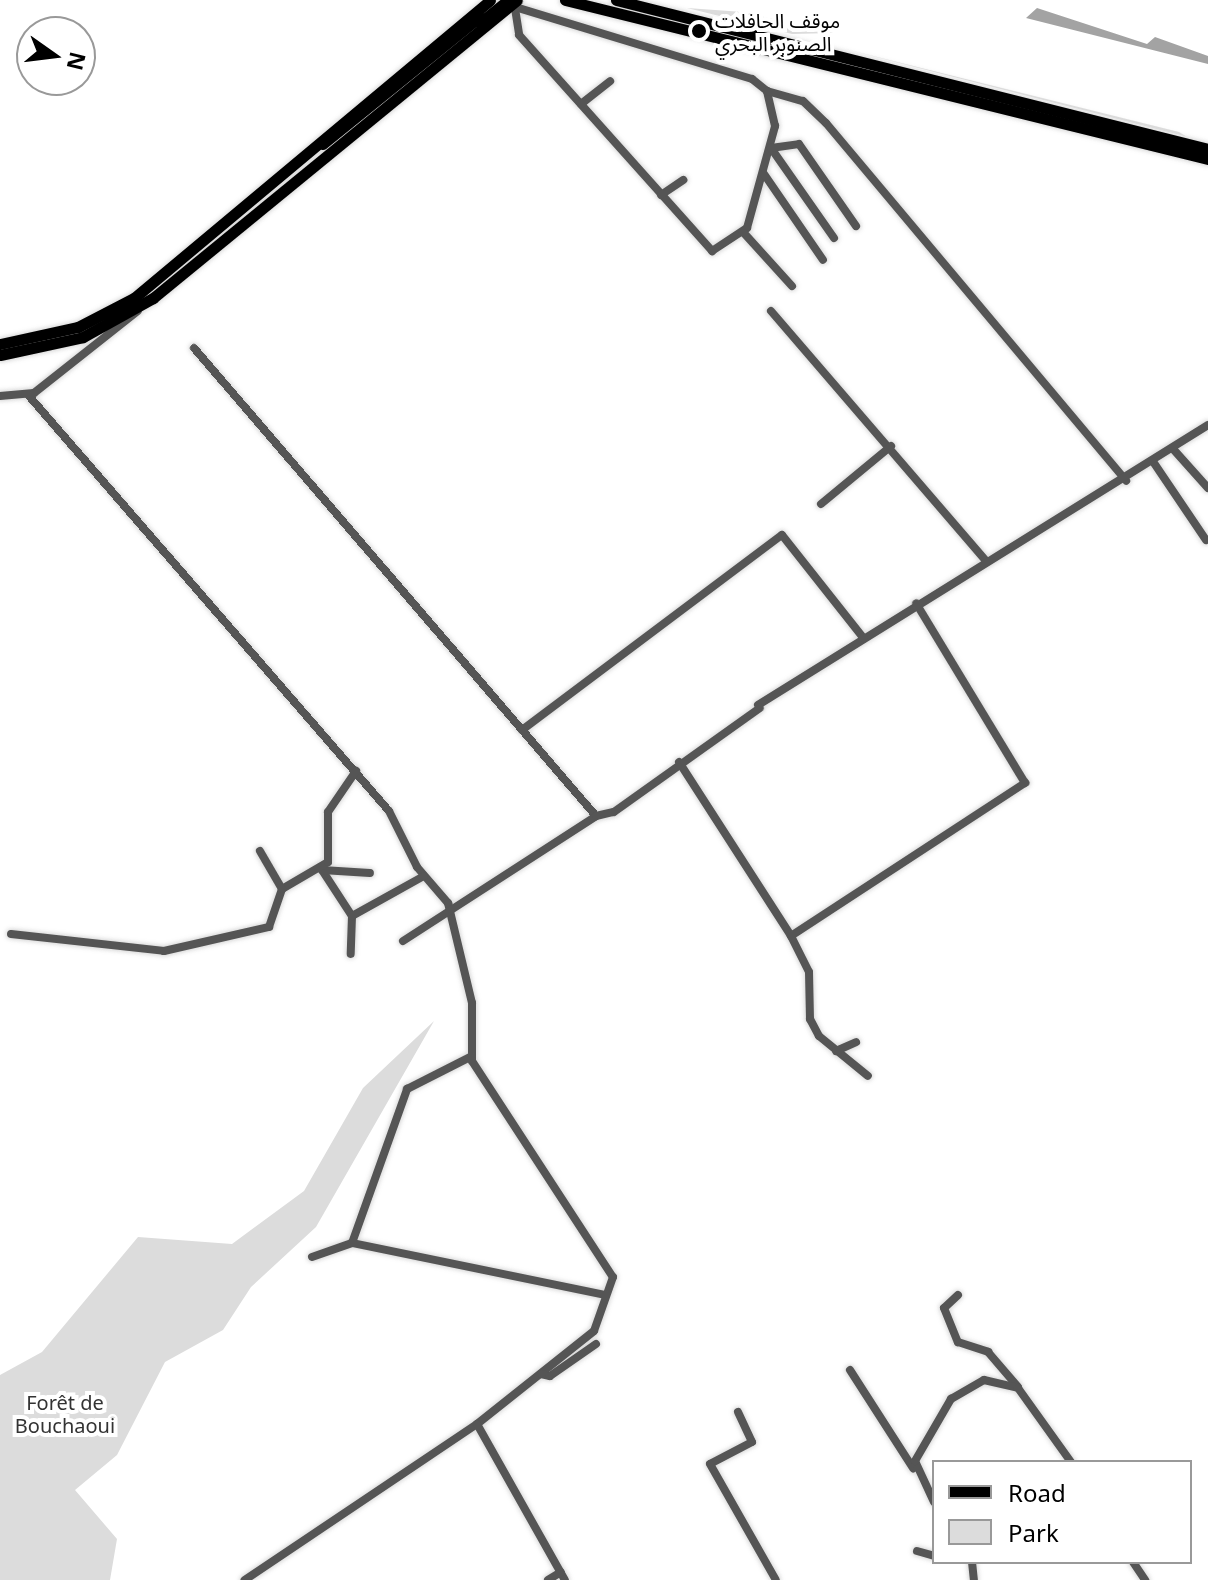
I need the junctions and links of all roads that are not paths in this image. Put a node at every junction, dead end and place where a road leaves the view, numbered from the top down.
1 (565, 0) edge
2 (616, 0) edge
3 (488, 1) edge
4 (514, 1) edge
5 (610, 81) dead end
6 (767, 91) junction
7 (581, 104) junction
8 (320, 146) junction
9 (771, 148) junction
10 (1208, 149) edge
11 (1208, 159) edge
12 (764, 174) junction
13 (683, 180) dead end
14 (661, 195) junction
15 (856, 226) dead end
16 (743, 232) junction
17 (834, 238) dead end
18 (823, 260) dead end
19 (792, 286) dead end
20 (153, 298) junction
21 (771, 311) dead end
22 (0, 344) edge
23 (194, 348) dead end
24 (0, 355) edge
25 (0, 396) edge
26 (29, 396) junction
27 (1208, 425) edge
28 (891, 446) junction
29 (1174, 450) junction
30 (1154, 463) junction
31 (1125, 480) junction
32 (1208, 488) edge
33 (821, 504) dead end
34 (1206, 540) edge
35 (987, 562) junction
36 (916, 603) junction
37 (864, 639) junction
38 (522, 730) junction
39 (679, 762) junction
40 (356, 771) junction
41 (596, 816) junction
42 (260, 851) dead end
43 (322, 870) junction
44 (370, 873) dead end
45 (424, 876) junction
46 (282, 889) junction
47 (450, 910) junction
48 (352, 916) junction
49 (11, 934) dead end
50 (791, 936) junction
51 (403, 941) dead end
52 (351, 954) dead end
53 (856, 1042) dead end
54 (836, 1051) junction
55 (470, 1057) junction
56 (868, 1076) dead end
57 (352, 1243) junction
58 (312, 1257) dead end
59 (606, 1295) junction
60 (958, 1295) dead end
61 (596, 1344) dead end
62 (850, 1370) dead end
63 (541, 1374) junction
64 (1018, 1388) junction
65 (738, 1412) dead end
66 (477, 1424) junction
67 (1070, 1460) edge
68 (913, 1468) junction
69 (932, 1499) edge
70 (917, 1551) dead end
71 (932, 1555) edge
72 (563, 1576) edge
73 (245, 1580) edge
74 (548, 1580) edge
75 (776, 1580) edge

1 - 11 highway
2 - 10 highway
3 - 8 highway
4 - 6 street
4 - 7 street
4 - 8 main road
4 - 20 highway
5 - 7 street
6 - 9 street
6 - 31 street
7 - 14 street
8 - 22 highway
9 - 12 street
9 - 15 street
9 - 17 street
12 - 16 street
12 - 18 street
13 - 14 street
14 - 16 street
16 - 19 street
20 - 24 highway
20 - 26 street
21 - 28 street
23 - 38 street
25 - 26 street
26 - 40 street
27 - 29 street
28 - 33 street
28 - 35 street
29 - 30 street
29 - 32 street
30 - 31 street
30 - 34 street
31 - 35 street
35 - 36 street
36 - 37 street
36 - 50 street
37 - 38 street
37 - 39 street
38 - 41 street
39 - 41 street
39 - 50 street
40 - 43 street
40 - 45 street
41 - 47 street
42 - 46 street
43 - 44 street
43 - 46 street
43 - 48 street
45 - 47 street
45 - 48 street
46 - 49 street
47 - 51 street
47 - 55 street
48 - 52 street
50 - 54 street
53 - 54 street
54 - 56 street
55 - 57 street
55 - 59 street
57 - 58 street
57 - 59 street
59 - 63 street
60 - 64 street
61 - 63 street
62 - 68 street
63 - 66 street
64 - 67 street
64 - 68 street
65 - 75 street
66 - 72 street
66 - 73 street
68 - 69 street
70 - 71 street
72 - 74 street

